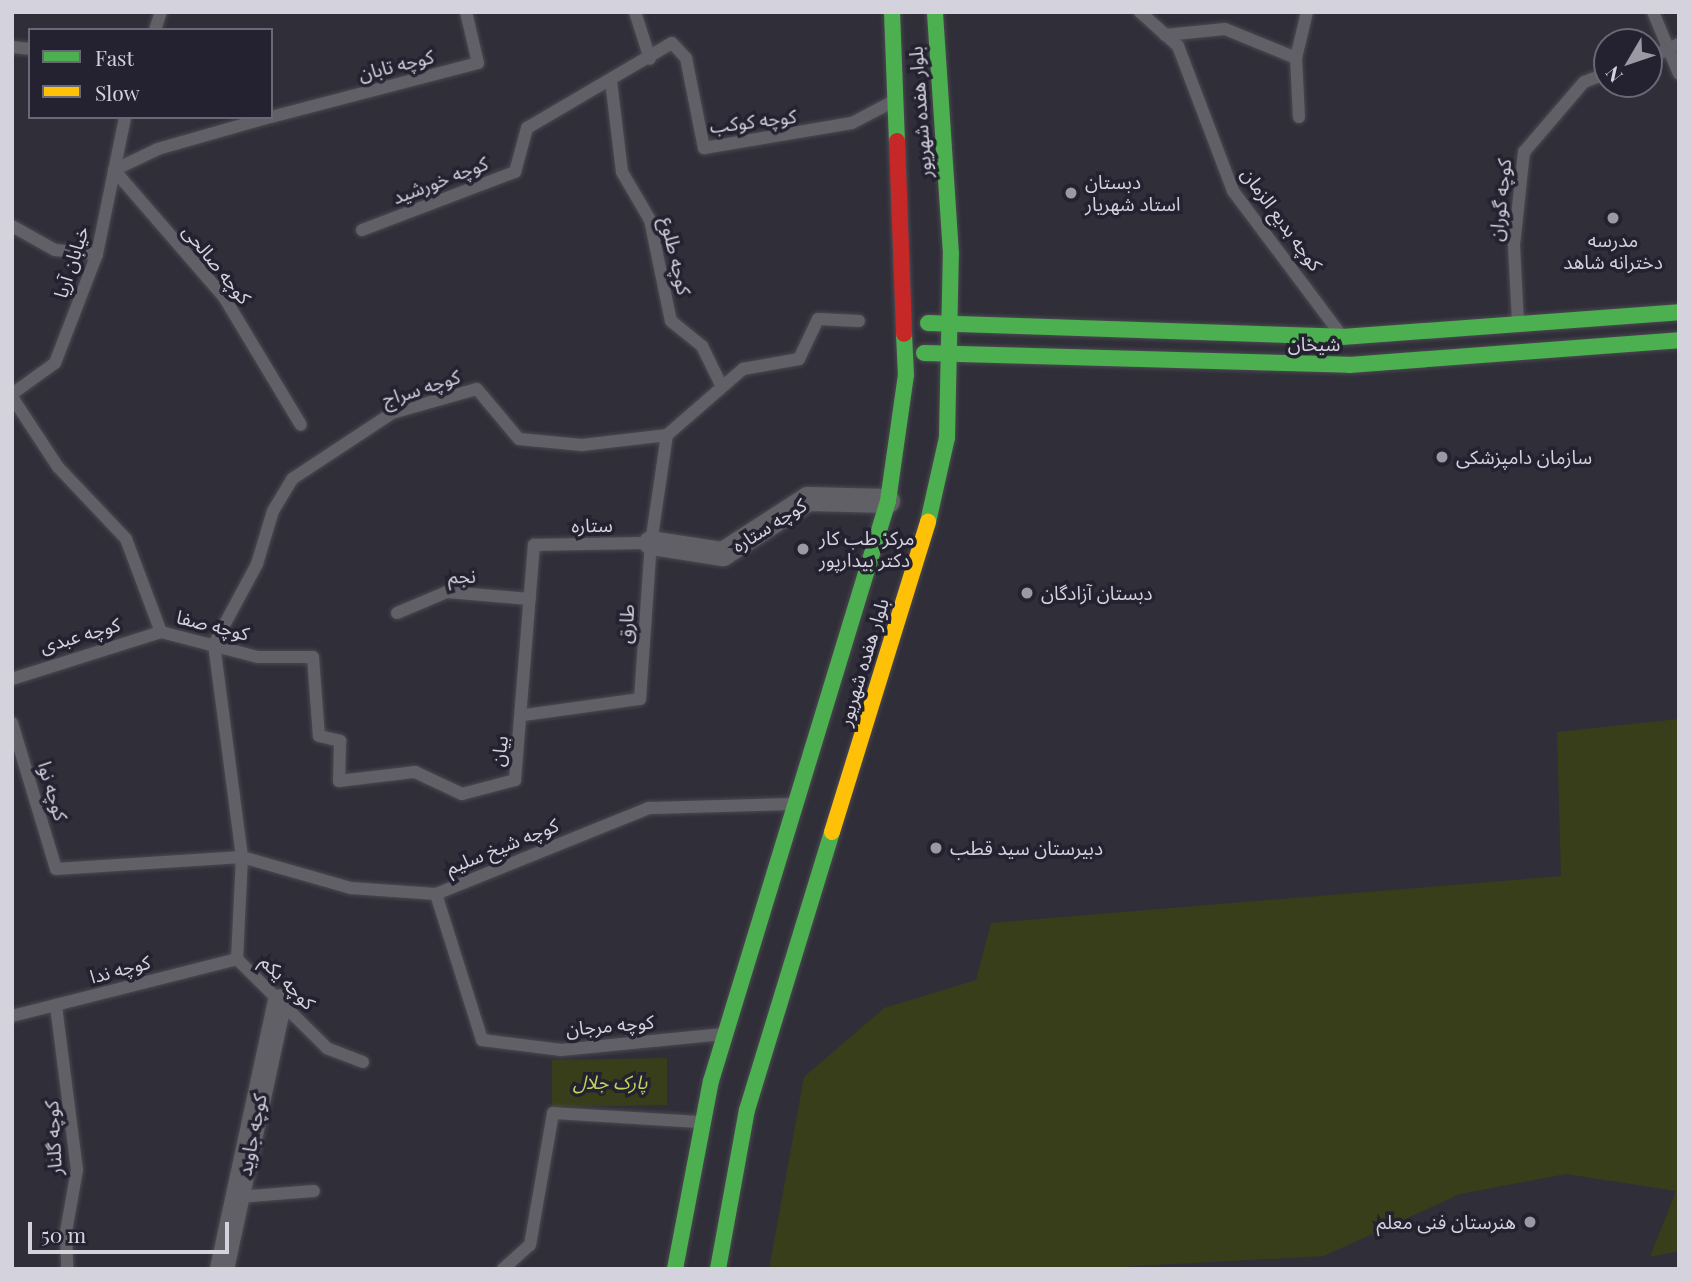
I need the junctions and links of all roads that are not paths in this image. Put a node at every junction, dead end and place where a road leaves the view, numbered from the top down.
1 (466, 12) edge
2 (635, 12) edge
3 (892, 12) edge
4 (935, 12) edge
5 (1140, 12) edge
6 (1307, 12) edge
7 (1653, 12) edge
8 (1165, 35) junction
9 (1674, 47) edge
10 (1296, 58) junction
11 (650, 59) junction
12 (1679, 74) edge
13 (1593, 78) edge
14 (611, 81) junction
15 (897, 100) junction
16 (273, 116) edge
17 (1298, 117) dead end
18 (125, 119) edge
19 (263, 119) edge
20 (114, 170) junction
21 (12, 226) edge
22 (362, 230) dead end
23 (97, 254) junction
24 (1679, 312) edge
25 (859, 321) dead end
26 (906, 321) junction
27 (950, 325) junction
28 (1518, 326) junction
29 (1342, 337) junction
30 (1679, 340) edge
31 (905, 352) junction
32 (948, 354) junction
33 (1520, 354) junction
34 (722, 385) junction
35 (12, 396) edge
36 (301, 425) dead end
37 (667, 435) junction
38 (888, 501) junction
39 (651, 542) junction
40 (534, 545) joint
41 (530, 598) junction
42 (397, 613) dead end
43 (161, 632) junction
44 (214, 644) junction
45 (14, 674) edge
46 (12, 687) edge
47 (524, 715) junction
48 (12, 723) edge
49 (339, 780) joint
50 (794, 804) junction
51 (242, 857) junction
52 (56, 869) joint
53 (436, 894) junction
54 (237, 959) junction
55 (280, 1001) junction
56 (55, 1006) junction
57 (12, 1016) edge
58 (726, 1033) junction
59 (363, 1062) dead end
60 (701, 1122) junction
61 (314, 1191) dead end
62 (239, 1196) junction
63 (67, 1269) edge
64 (222, 1269) edge
65 (503, 1269) edge
66 (675, 1269) edge
67 (718, 1269) edge

1 - 16 lane, کوچه تابان
2 - 11 lane
3 - 15 street, بلوار هفده شهریور
4 - 27 street, بلوار هفده شهریور
5 - 8 lane, کوچه بدیع الزمان
6 - 10 lane
7 - 9 lane
8 - 10 lane
8 - 29 lane, کوچه بدیع الزمان
9 - 12 lane
10 - 17 lane
11 - 14 lane, کوچه خورشید
11 - 15 lane, کوچه کوکب
13 - 28 lane, کوچه گوران
14 - 22 lane, کوچه خورشید
14 - 34 lane, کوچه طلوع
15 - 26 street, بلوار هفده شهریور
18 - 20 lane, خیابان آریا
19 - 20 lane, کوچه تابان
20 - 23 lane, خیابان آریا
20 - 36 lane, کوچه صالحی
21 - 23 lane
23 - 35 lane, خیابان آریا
24 - 28 street, شیخان
25 - 34 lane
26 - 27 street, شیخان
26 - 31 street, بلوار هفده شهریور
27 - 29 street, شیخان
27 - 32 street, بلوار هفده شهریور
28 - 29 street, شیخان
28 - 33 street
30 - 33 street, شیخان
31 - 32 street, شیخان
31 - 38 street, بلوار هفده شهریور
32 - 33 street, شیخان
32 - 67 street, بلوار هفده شهریور
34 - 37 lane
35 - 43 lane, کوچه صفا
37 - 39 lane, طارق
37 - 44 lane, کوچه سراج
38 - 39 street, کوچه ستاره
38 - 50 street, بلوار هفده شهریور
39 - 40 lane, ستاره
39 - 47 lane, طارق
40 - 41 lane, بیان
41 - 42 lane, نجم
41 - 47 lane, بیان
43 - 44 lane, کوچه صفا
43 - 45 lane, کوچه عبدی
44 - 49 lane, کوچه صفا
44 - 51 lane
45 - 46 lane
47 - 49 lane, بیان
48 - 52 lane, کوچه نوا
50 - 53 lane, کوچه شیخ سلیم
50 - 58 street, بلوار هفده شهریور
51 - 52 lane, کوچه شیخ سلیم
51 - 53 lane, کوچه شیخ سلیم
51 - 54 lane, کوچه یکم
53 - 58 lane, کوچه مرجان
54 - 55 lane, کوچه یکم
54 - 56 lane, کوچه ندا
55 - 59 lane, کوچه یکم
55 - 62 street, کوچه جاوید
56 - 57 lane, کوچه ندا
56 - 63 lane, کوچه گلنار
58 - 60 street, بلوار هفده شهریور
60 - 65 lane
60 - 66 street, بلوار هفده شهریور
61 - 62 lane
62 - 64 street, کوچه جاوید

